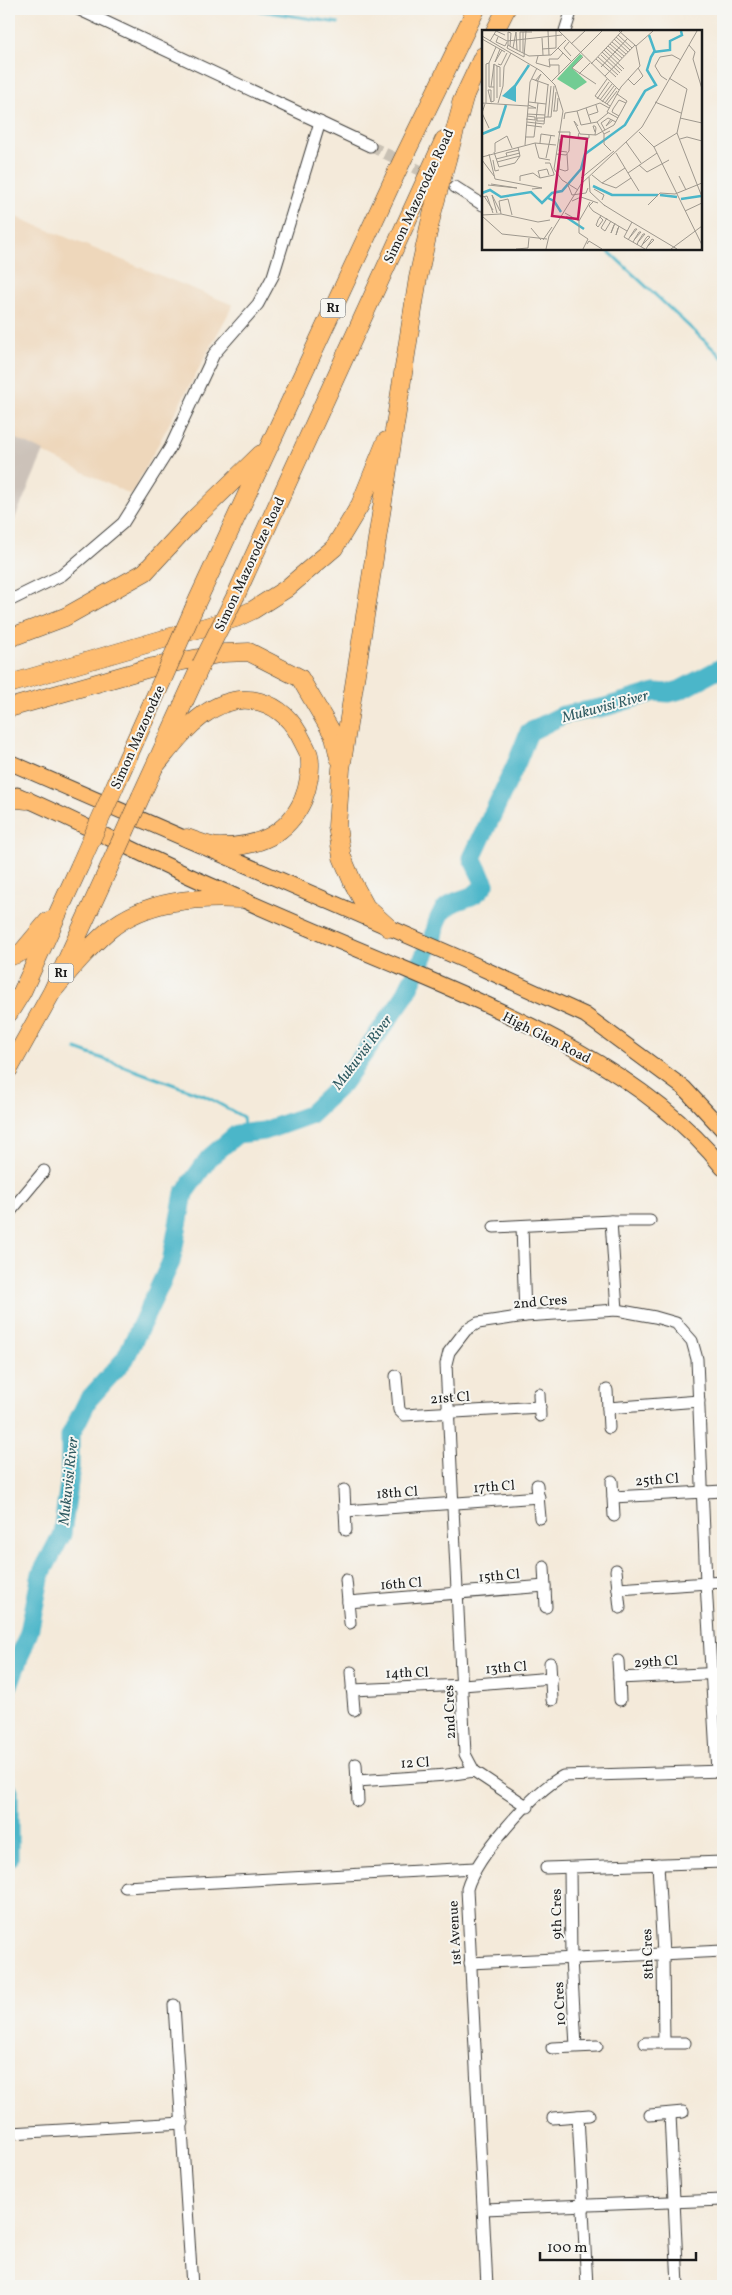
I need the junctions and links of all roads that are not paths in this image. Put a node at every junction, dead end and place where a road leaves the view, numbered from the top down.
1 (78, 9) edge
2 (476, 9) edge
3 (506, 9) edge
4 (572, 9) edge
5 (496, 30) edge
6 (565, 30) edge
7 (482, 58) edge
8 (465, 94) junction
9 (320, 122) junction
10 (370, 146) tunnel mouth
11 (455, 187) dead end
12 (482, 204) edge
13 (397, 415) junction
14 (268, 447) junction
15 (9, 601) edge
16 (194, 608) joint
17 (9, 638) edge
18 (9, 684) edge
19 (9, 708) edge
20 (9, 762) edge
21 (156, 764) junction
22 (341, 769) junction
23 (9, 792) edge
24 (9, 798) edge
25 (27, 800) junction
26 (187, 838) junction
27 (240, 899) junction
28 (62, 903) junction
29 (389, 928) junction
30 (9, 957) edge
31 (52, 992) junction
32 (9, 1013) edge
33 (9, 1070) edge
34 (723, 1130) edge
35 (723, 1168) edge
36 (44, 1171) dead end
37 (9, 1213) edge
38 (612, 1221) junction
39 (650, 1221) dead end
40 (522, 1226) junction
41 (494, 1227) dead end
42 (617, 1310) junction
43 (525, 1316) junction
44 (396, 1376) dead end
45 (607, 1390) dead end
46 (539, 1394) dead end
47 (699, 1402) junction
48 (608, 1408) junction
49 (448, 1412) junction
50 (609, 1428) dead end
51 (612, 1481) dead end
52 (537, 1485) dead end
53 (344, 1490) dead end
54 (702, 1491) junction
55 (723, 1491) edge
56 (539, 1497) junction
57 (613, 1497) junction
58 (452, 1504) junction
59 (345, 1510) junction
60 (614, 1516) dead end
61 (540, 1518) dead end
62 (346, 1530) dead end
63 (544, 1567) dead end
64 (616, 1570) dead end
65 (346, 1580) dead end
66 (723, 1582) edge
67 (706, 1583) junction
68 (545, 1586) junction
69 (618, 1589) junction
70 (456, 1594) junction
71 (348, 1602) junction
72 (546, 1607) dead end
73 (620, 1608) dead end
74 (350, 1623) dead end
75 (618, 1661) dead end
76 (550, 1664) dead end
77 (351, 1672) dead end
78 (711, 1673) junction
79 (723, 1673) edge
80 (552, 1678) junction
81 (619, 1678) junction
82 (463, 1685) junction
83 (352, 1690) junction
84 (552, 1700) dead end
85 (620, 1700) dead end
86 (354, 1710) dead end
87 (356, 1764) dead end
88 (474, 1771) junction
89 (720, 1771) edge
90 (357, 1781) junction
91 (358, 1801) dead end
92 (528, 1806) junction
93 (723, 1862) edge
94 (658, 1864) junction
95 (475, 1868) junction
96 (546, 1868) dead end
97 (570, 1868) junction
98 (125, 1887) dead end
99 (723, 1950) edge
100 (663, 1954) junction
101 (572, 1960) junction
102 (470, 1963) junction
103 (174, 2005) dead end
104 (645, 2043) dead end
105 (664, 2043) junction
106 (685, 2043) dead end
107 (576, 2046) junction
108 (598, 2046) dead end
109 (552, 2048) dead end
110 (682, 2112) dead end
111 (670, 2114) junction
112 (650, 2115) dead end
113 (553, 2118) dead end
114 (183, 2123) junction
115 (11, 2134) dead end
116 (723, 2200) edge
117 (673, 2203) junction
118 (582, 2206) junction
119 (484, 2209) junction
120 (192, 2286) edge
121 (487, 2286) edge
122 (587, 2286) edge
123 (678, 2286) edge

1 - 9 street
2 - 14 highway, Simon Mazorodze Road / R1
3 - 5 highway
4 - 6 street
7 - 8 highway, Simon Mazorodze Road / R1
8 - 13 highway
8 - 21 highway, Simon Mazorodze Road / R1, bridge
9 - 10 street
9 - 15 street
11 - 12 street
13 - 18 highway
13 - 22 highway
14 - 16 highway, Simon Mazorodze Road / R1
14 - 17 highway
16 - 28 highway, Simon Mazorodze / R1, bridge
19 - 22 highway
20 - 26 main road
21 - 26 highway
21 - 31 highway, Simon Mazorodze Road / R1, bridge
22 - 29 highway
23 - 25 main road, High Glen Road
24 - 25 highway
25 - 27 main road, High Glen Road
26 - 29 main road
27 - 31 highway
27 - 35 main road, High Glen Road
28 - 30 highway
28 - 32 highway, R1
29 - 34 main road
31 - 33 highway, Simon Mazorodze Road / R1
36 - 37 street
38 - 39 street
38 - 40 street
38 - 42 street
40 - 41 street
40 - 43 street
42 - 43 street, 2nd Cres
42 - 47 street, 2nd Cres
43 - 49 street, 2nd Cres
44 - 49 street, 21st Cl
45 - 48 street
46 - 49 street, 21st Cl
47 - 48 street
47 - 54 street, 2nd Cres
48 - 50 street
49 - 58 street, 2nd Cres
51 - 57 street
52 - 56 street
53 - 59 street
54 - 55 street, 25th Cl
54 - 57 street, 25th Cl
54 - 67 street, 2nd Cres
56 - 58 street, 17th Cl
56 - 61 street
57 - 60 street
58 - 59 street, 18th Cl
58 - 70 street, 2nd Cres
59 - 62 street
63 - 68 street
64 - 69 street
65 - 71 street
66 - 67 street
67 - 69 street
67 - 78 street, 2nd Cres
68 - 70 street, 15th Cl
68 - 72 street
69 - 73 street
70 - 71 street, 16th Cl
70 - 82 street, 2nd Cres
71 - 74 street
75 - 81 street, 29th Cl
76 - 80 street
77 - 83 street
78 - 79 street, 29th Cl
78 - 81 street, 29th Cl
78 - 89 street, 2nd Cres
80 - 82 street, 13th Cl
80 - 84 street
81 - 85 street
82 - 83 street, 14th Cl
82 - 88 street, 2nd Cres
83 - 86 street
87 - 90 street
88 - 90 street, 12 Cl
88 - 92 street
89 - 92 street, 1st Avenue
90 - 91 street
92 - 95 street, 1st Avenue
93 - 94 street
94 - 97 street
94 - 100 street, 8th Cres
95 - 98 street
95 - 102 street, 1st Avenue
96 - 97 street
97 - 101 street, 9th Cres
99 - 100 street
100 - 101 street
100 - 105 street, 8th Cres
101 - 102 street
101 - 107 street, 10 Cres
102 - 119 street, 1st Avenue
103 - 114 street
104 - 105 street
105 - 106 street
107 - 108 street
107 - 109 street
110 - 111 street
111 - 112 street
111 - 117 street
113 - 118 street
114 - 115 street
114 - 120 street
116 - 117 street
117 - 118 street
117 - 123 street
118 - 119 street
118 - 122 street
119 - 121 street, 1st Avenue

